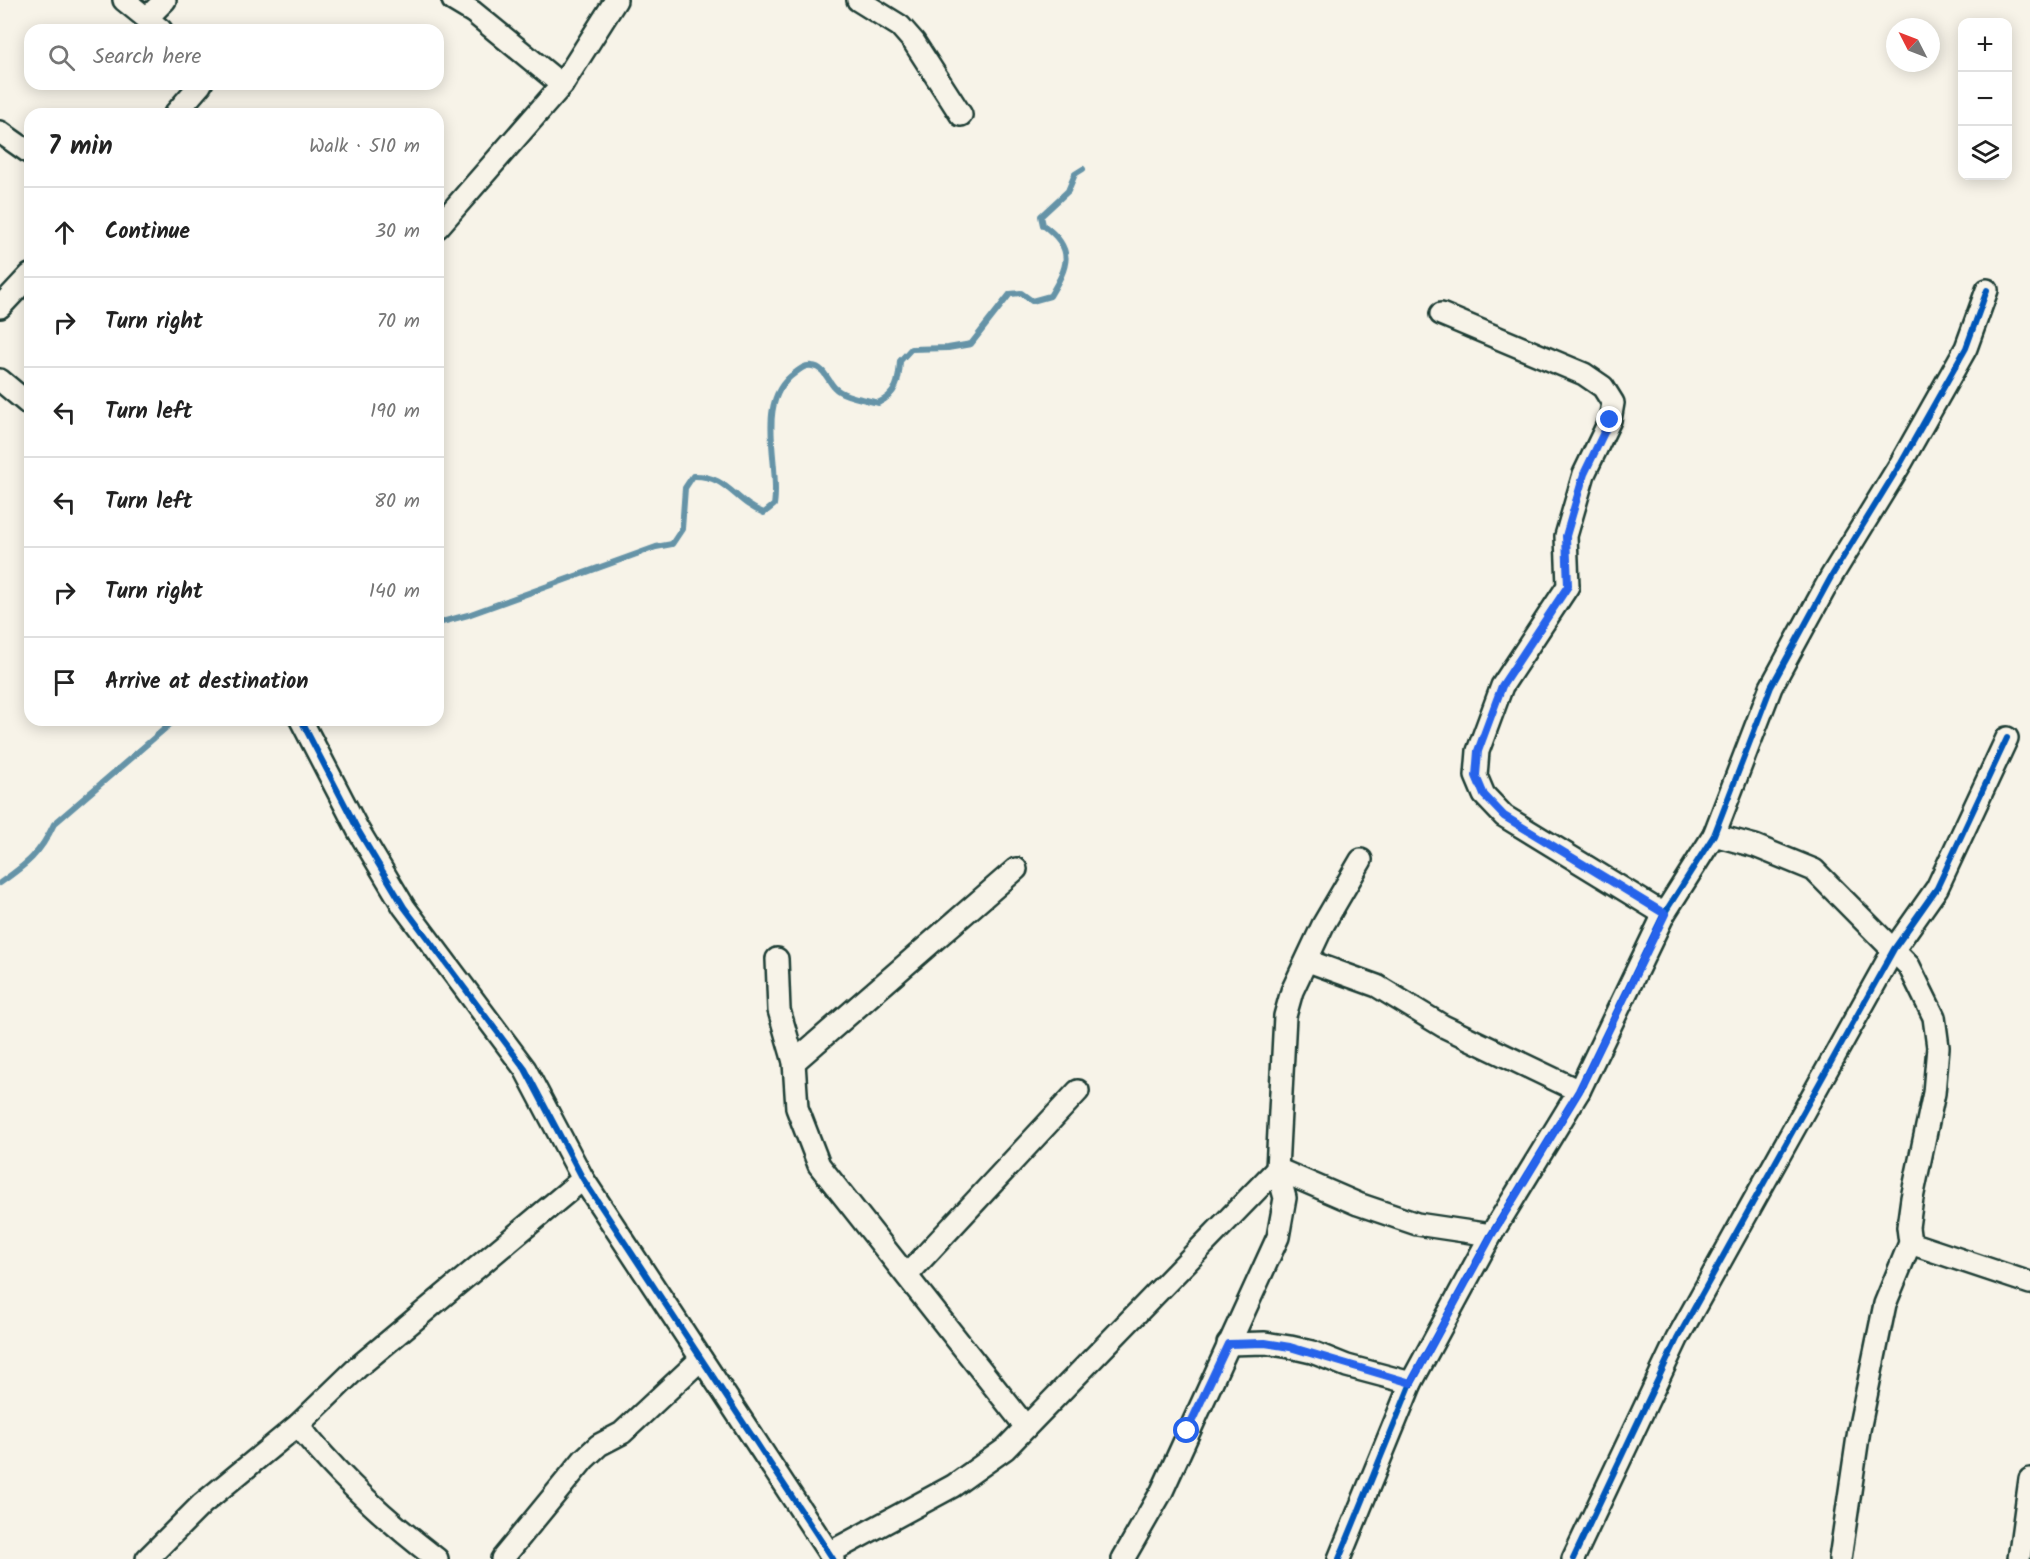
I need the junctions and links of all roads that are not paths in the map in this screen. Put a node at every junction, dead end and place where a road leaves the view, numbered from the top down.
1 (124, 0) edge
2 (165, 0) edge
3 (453, 0) edge
4 (616, 0) edge
5 (858, 0) edge
6 (477, 6) edge
7 (154, 24) edge
8 (562, 85) junction
9 (196, 90) edge
10 (180, 108) edge
11 (961, 115) dead end
12 (0, 132) edge
13 (24, 149) edge
14 (444, 219) edge
15 (24, 281) edge
16 (1988, 290) dead end
17 (0, 307) edge
18 (1441, 314) dead end
19 (0, 382) edge
20 (24, 400) edge
21 (305, 726) edge
22 (2007, 738) dead end
23 (1714, 835) junction
24 (1361, 860) dead end
25 (1016, 869) dead end
26 (1665, 914) junction
27 (1894, 949) junction
28 (777, 959) dead end
29 (1308, 961) junction
30 (794, 1062) junction
31 (1078, 1091) dead end
32 (1579, 1091) junction
33 (1277, 1169) junction
34 (583, 1179) junction
35 (1491, 1236) junction
36 (1910, 1243) junction
37 (907, 1275) junction
38 (2030, 1283) edge
39 (1228, 1344) junction
40 (701, 1359) junction
41 (1411, 1383) junction
42 (298, 1425) junction
43 (1026, 1427) junction
44 (2030, 1479) edge
45 (831, 1556) edge
46 (147, 1559) edge
47 (437, 1559) edge
48 (502, 1559) edge
49 (1123, 1559) edge
50 (1339, 1559) edge
51 (1573, 1559) edge
52 (1840, 1559) edge
53 (2019, 1559) edge

1 - 7 street
2 - 7 street
3 - 6 street
4 - 8 street
5 - 11 street
6 - 8 street
8 - 14 street
9 - 10 street
12 - 13 street
15 - 17 street
16 - 23 street
18 - 26 street
19 - 20 street
21 - 34 street
22 - 27 street
23 - 26 street
23 - 27 street
24 - 29 street
25 - 30 street
26 - 32 street
27 - 36 street
27 - 51 street
28 - 30 street
29 - 32 street
29 - 33 street
30 - 37 street
31 - 37 street
32 - 35 street
33 - 35 street
33 - 39 street
33 - 43 street
34 - 40 street
34 - 42 street
35 - 41 street
36 - 38 street
36 - 52 street
37 - 43 street
39 - 41 street
39 - 49 street
40 - 45 street
40 - 48 street
41 - 50 street
42 - 46 street
42 - 47 street
43 - 45 street
44 - 53 street

